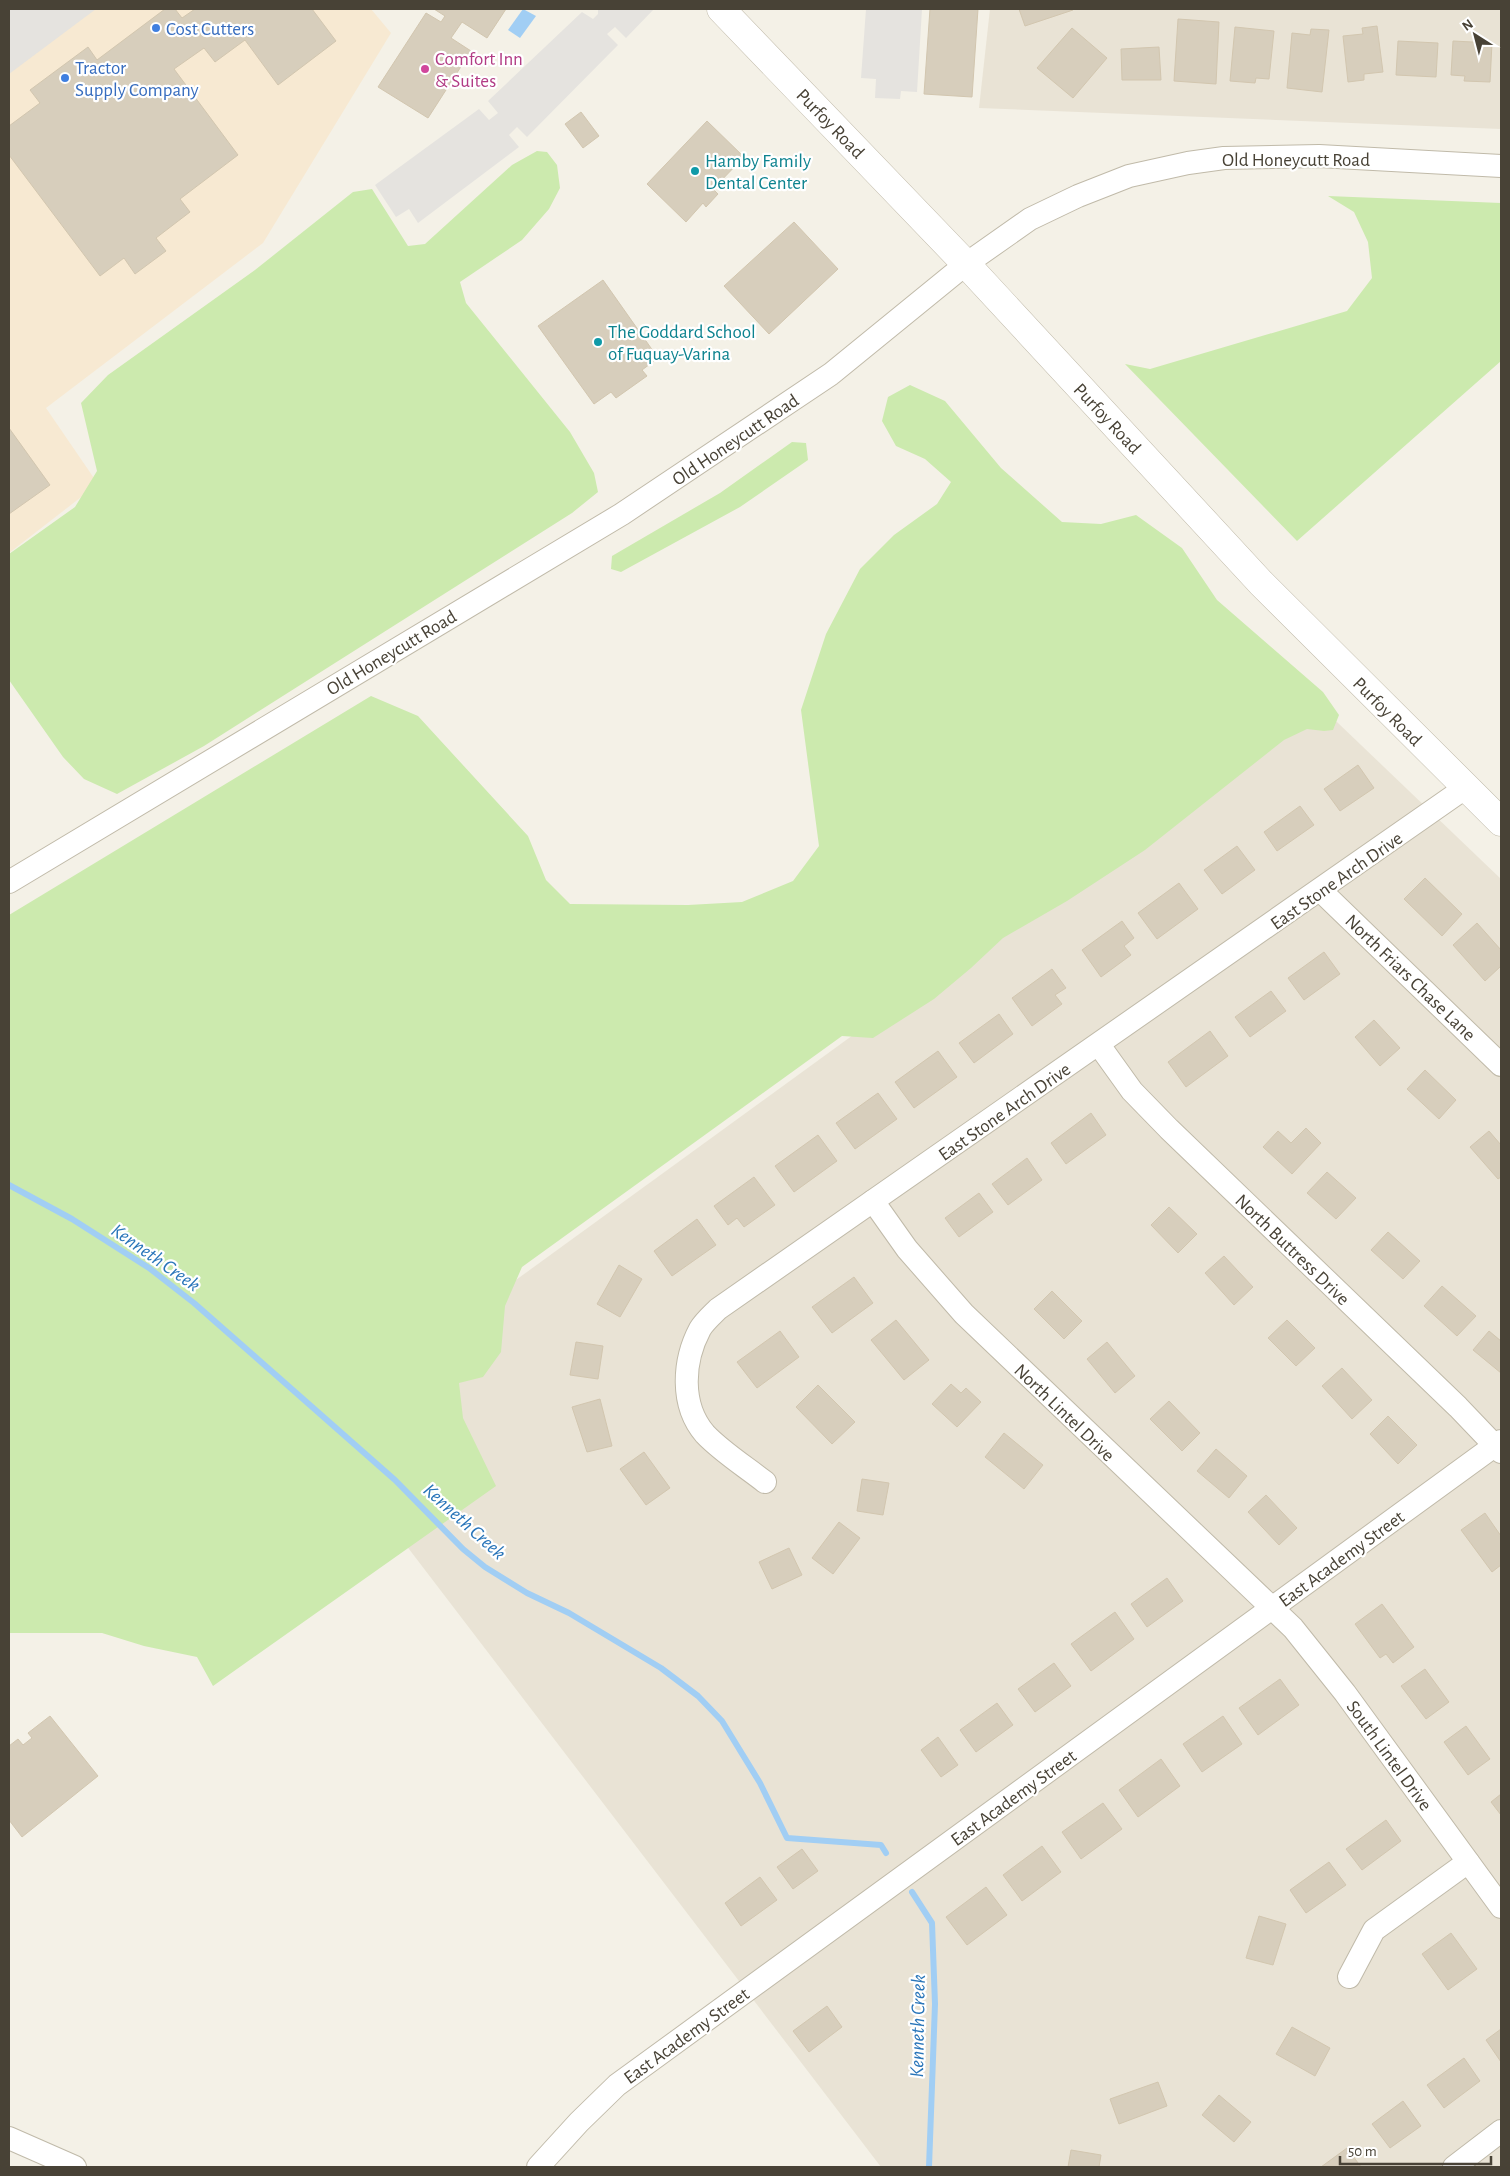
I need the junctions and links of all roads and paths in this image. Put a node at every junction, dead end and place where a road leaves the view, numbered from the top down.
1 (721, 9) edge
2 (1501, 166) edge
3 (966, 264) junction
4 (1465, 788) junction
5 (1501, 822) edge
6 (9, 882) edge
7 (1320, 890) junction
8 (1099, 1045) junction
9 (1501, 1065) edge
10 (873, 1201) junction
11 (1499, 1446) edge
12 (765, 1482) dead end
13 (1273, 1608) junction
14 (1468, 1862) junction
15 (1501, 1907) edge
16 (1349, 1977) dead end
17 (1501, 2131) edge
18 (9, 2138) edge
19 (75, 2167) edge
20 (538, 2167) edge
21 (1454, 2167) edge

1 - 3 street, Purfoy Road
2 - 3 street, Old Honeycutt Road
3 - 4 street, Purfoy Road
3 - 6 street, Old Honeycutt Road
4 - 5 street, Purfoy Road
4 - 7 street, East Stone Arch Drive
7 - 8 street, East Stone Arch Drive
7 - 9 street, North Friars Chase Lane
8 - 10 street, East Stone Arch Drive
8 - 11 street, North Buttress Drive
10 - 12 street, East Stone Arch Drive
10 - 13 street, North Lintel Drive
11 - 13 street, East Academy Street
13 - 14 street, South Lintel Drive
13 - 20 street, East Academy Street
14 - 15 street, South Lintel Drive
14 - 16 street
17 - 21 street
18 - 19 street

